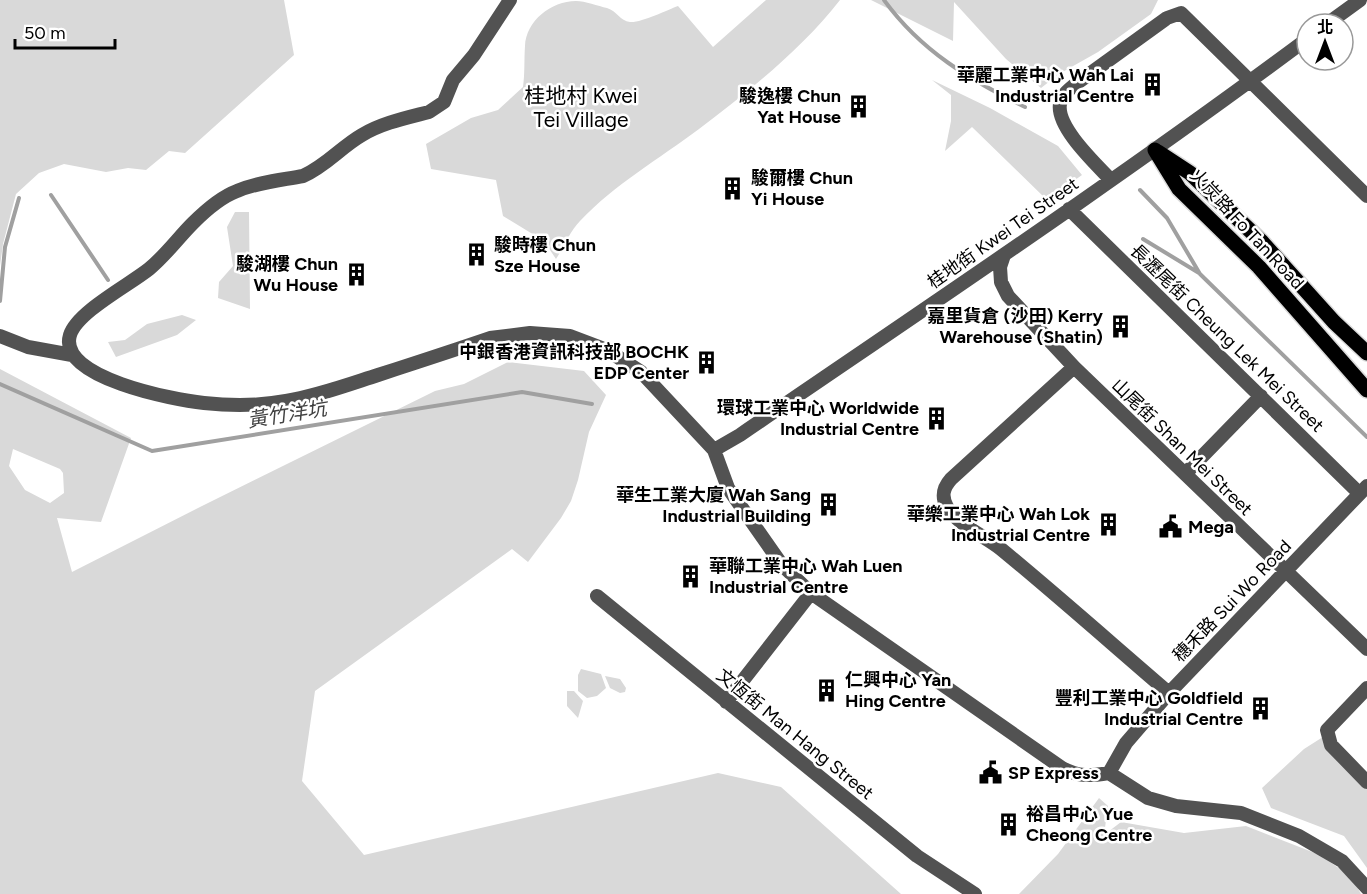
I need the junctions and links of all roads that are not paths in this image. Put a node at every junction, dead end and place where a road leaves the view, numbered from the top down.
1 (510, 0) edge
2 (1187, 0) edge
3 (1360, 0) edge
4 (1344, 12) edge
5 (1181, 13) junction
6 (1295, 48) edge
7 (1251, 81) junction
8 (1155, 150) junction
9 (1110, 180) junction
10 (1367, 196) edge
11 (1069, 209) junction
12 (1004, 255) junction
13 (0, 336) edge
14 (1367, 353) edge
15 (72, 355) junction
16 (1074, 367) junction
17 (1367, 390) edge
18 (1260, 396) junction
19 (714, 450) junction
20 (1185, 474) junction
21 (1363, 490) edge
22 (1285, 572) junction
23 (810, 593) junction
24 (597, 596) dead end
25 (1367, 649) edge
26 (1367, 688) edge
27 (1169, 693) junction
28 (726, 702) junction
29 (1109, 773) junction
30 (1367, 782) edge
31 (1367, 888) edge
32 (975, 894) edge

1 - 15 street
2 - 5 street
3 - 4 street
5 - 7 street
5 - 9 street
6 - 7 street, 桂地街 Kwei Tei Street
7 - 8 street, 桂地街 Kwei Tei Street
7 - 10 street
8 - 9 street, 桂地街 Kwei Tei Street
8 - 14 main road, 火炭路 Fo Tan Road
8 - 17 main road, 火炭路 Fo Tan Road
9 - 11 street, 桂地街 Kwei Tei Street
11 - 12 street, 桂地街 Kwei Tei Street
11 - 18 street, 長瀝尾街 Cheung Lek Mei Street
12 - 16 street, 山尾街 Shan Mei Street
12 - 19 street, 桂地街 Kwei Tei Street
13 - 15 street
15 - 19 street
16 - 20 street, 山尾街 Shan Mei Street
16 - 27 street
18 - 20 street
18 - 21 street, 長瀝尾街 Cheung Lek Mei Street
19 - 23 street
20 - 22 street, 山尾街 Shan Mei Street
21 - 22 street, 穗禾路 Sui Wo Road
22 - 25 street, 山尾街 Shan Mei Street
22 - 27 street, 穗禾路 Sui Wo Road
23 - 28 street
23 - 29 street
24 - 28 street, 文恆街 Man Hang Street
26 - 30 street
27 - 29 street, 穗禾路 Sui Wo Road
28 - 32 street, 文恆街 Man Hang Street
29 - 31 street

